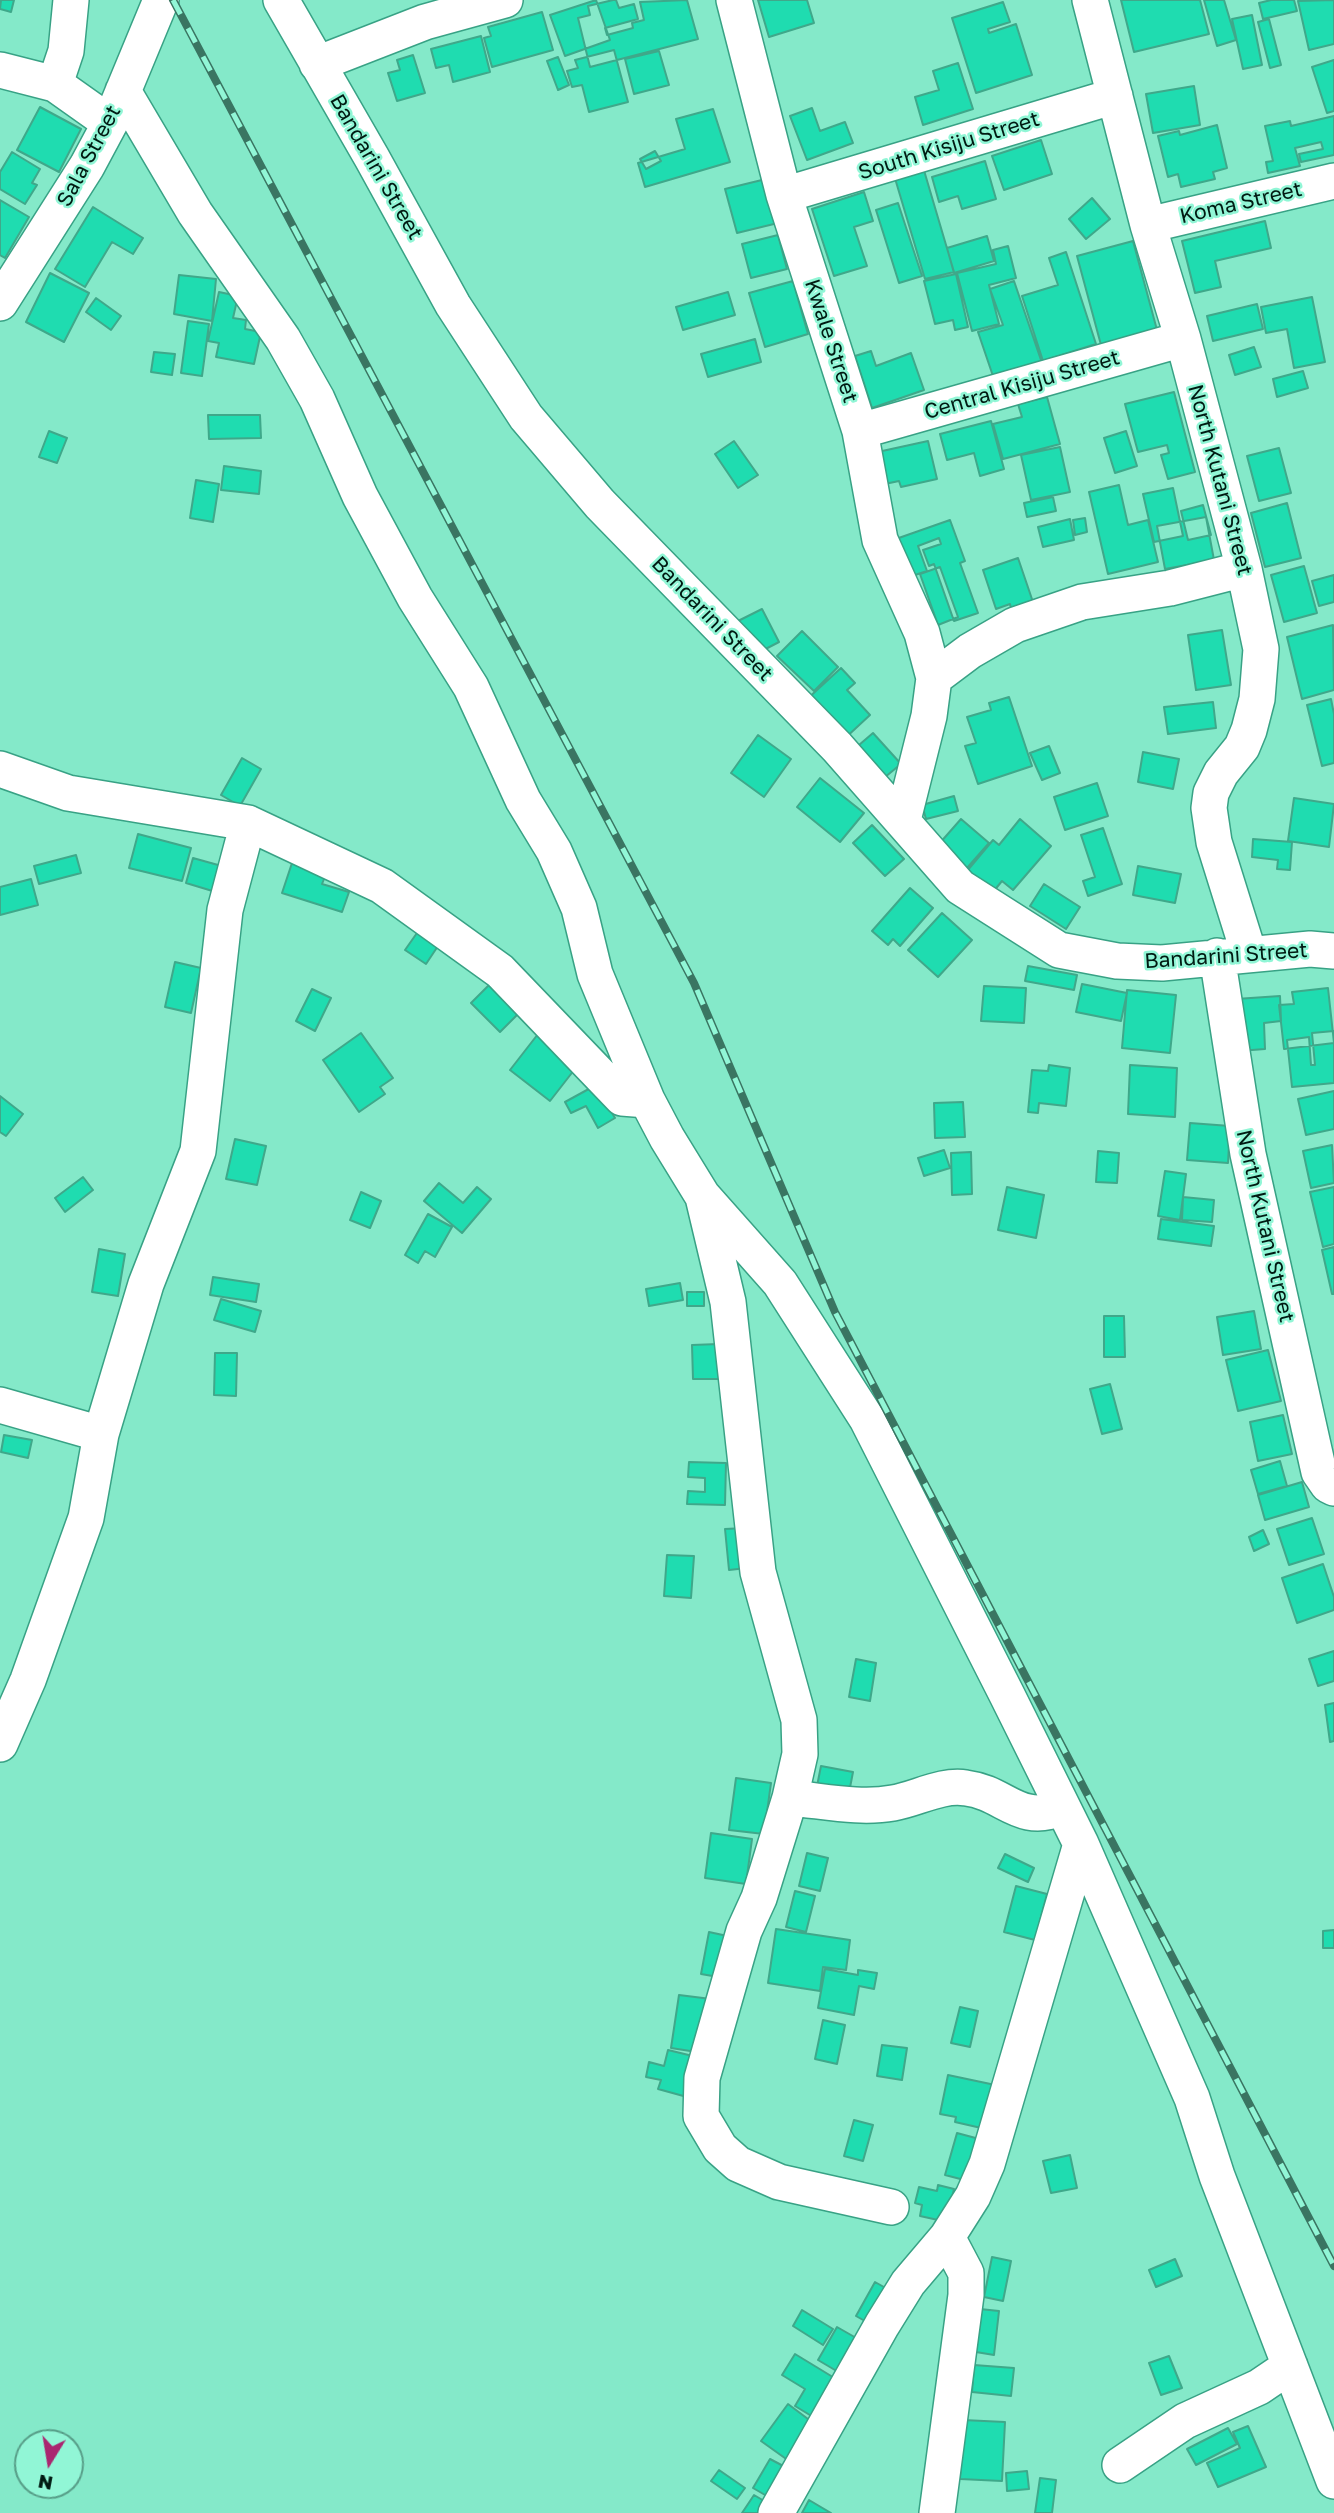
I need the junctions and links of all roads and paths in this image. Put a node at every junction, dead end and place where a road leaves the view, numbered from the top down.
1 (71, 0) edge
2 (161, 0) edge
3 (281, 0) edge
4 (505, 0) edge
5 (734, 0) edge
6 (1090, 0) edge
7 (317, 64) junction
8 (0, 70) edge
9 (55, 84) junction
10 (123, 91) junction
11 (1115, 96) junction
12 (110, 123) junction
13 (1334, 181) edge
14 (783, 195) junction
15 (1148, 225) junction
16 (0, 303) edge
17 (1183, 339) junction
18 (860, 431) junction
19 (1244, 569) junction
20 (934, 678) junction
21 (0, 769) edge
22 (903, 820) junction
23 (248, 823) junction
24 (1334, 951) edge
25 (1233, 955) junction
26 (647, 1100) junction
27 (702, 1195) junction
28 (0, 1405) edge
29 (101, 1434) junction
30 (1334, 1488) edge
31 (0, 1744) edge
32 (790, 1798) junction
33 (1062, 1808) junction
34 (1081, 1844) junction
35 (891, 2207) dead end
36 (947, 2237) junction
37 (1290, 2366) junction
38 (1120, 2465) dead end
39 (1334, 2481) edge
40 (776, 2513) edge
41 (937, 2513) edge

1 - 9 street
2 - 10 street, Sala Street
3 - 7 street, Bandarini Street
4 - 7 street
5 - 14 street, Kwale Street
6 - 11 street, North Kutani Street
7 - 22 street, Bandarini Street
8 - 9 street
9 - 12 street
10 - 12 street, Sala Street
10 - 26 street
11 - 14 street, South Kisiju Street
11 - 15 street, North Kutani Street
12 - 16 street, Sala Street
13 - 15 street, Koma Street
14 - 18 street, Kwale Street
15 - 17 street, North Kutani Street
17 - 18 street, Central Kisiju Street
17 - 19 street, North Kutani Street
18 - 20 street, Kwale Street
19 - 20 street
19 - 25 street, North Kutani Street
20 - 22 street
21 - 23 street
22 - 25 street, Bandarini Street
23 - 26 street
23 - 29 street
24 - 25 street, Bandarini Street
25 - 30 street, North Kutani Street
26 - 27 street
27 - 32 street
27 - 33 street
28 - 29 street
29 - 31 street
32 - 33 street
32 - 35 street
33 - 34 street
34 - 36 street
34 - 37 street
36 - 40 street
36 - 41 street
37 - 38 street
37 - 39 street

